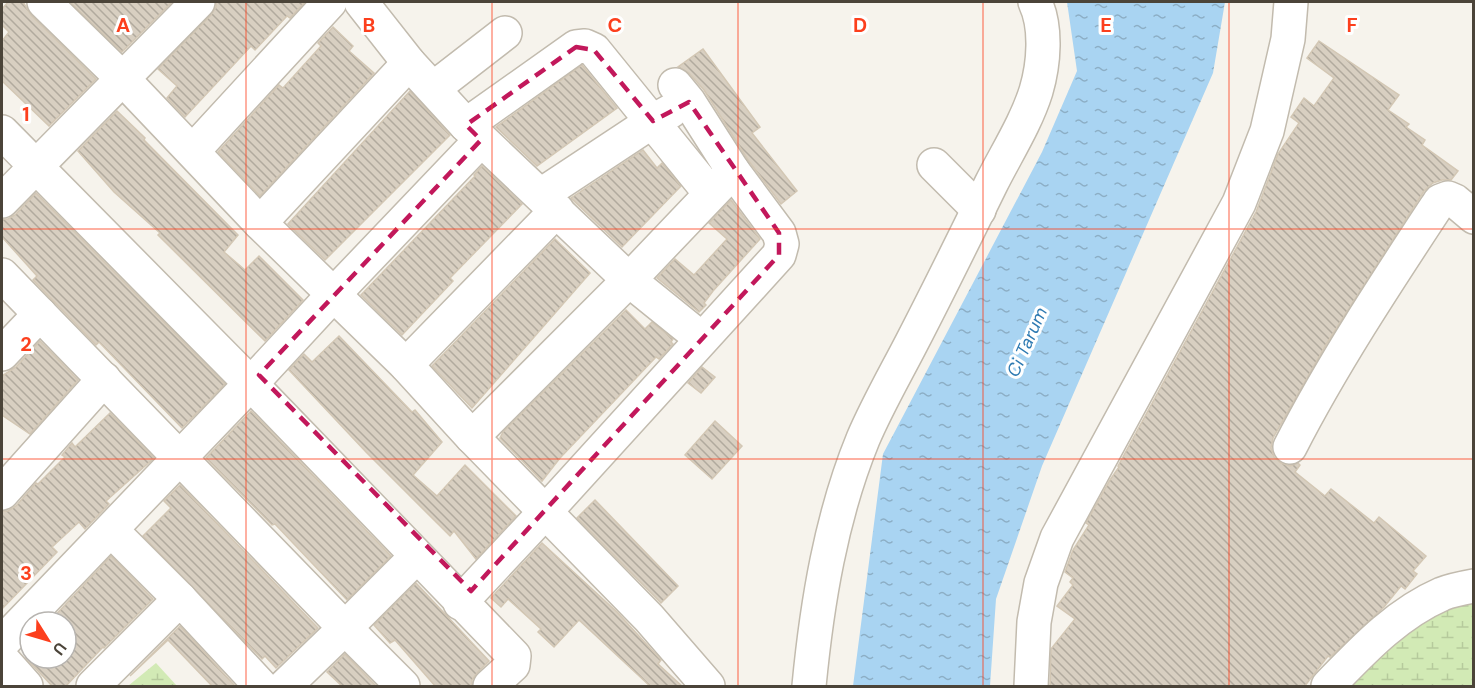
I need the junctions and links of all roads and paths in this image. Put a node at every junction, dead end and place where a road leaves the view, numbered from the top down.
1 (198, 2) edge
2 (330, 2) edge
3 (362, 2) edge
4 (1035, 2) edge
5 (51, 4) edge
6 (1290, 7) edge
7 (506, 33) dead end
8 (409, 63) junction
9 (123, 79) junction
10 (434, 88) junction
11 (2, 113) edge
12 (654, 121) junction
13 (2, 132) edge
14 (474, 132) junction
15 (193, 151) junction
16 (40, 161) junction
17 (934, 165) dead end
18 (721, 182) junction
19 (2, 201) edge
20 (549, 203) junction
21 (979, 210) junction
22 (1473, 217) edge
23 (260, 223) junction
24 (2, 275) edge
25 (629, 280) junction
26 (333, 295) junction
27 (40, 314) junction
28 (702, 339) junction
29 (2, 354) edge
30 (406, 365) junction
31 (104, 379) junction
32 (255, 380) junction
33 (472, 437) junction
34 (1290, 447) dead end
35 (179, 459) junction
36 (349, 476) junction
37 (2, 493) edge
38 (546, 511) junction
39 (111, 530) junction
40 (416, 557) junction
41 (1473, 586) edge
42 (466, 597) junction
43 (180, 599) junction
44 (345, 628) junction
45 (520, 638) dead end
46 (2, 643) edge
47 (2, 659) edge
48 (26, 687) edge
49 (93, 687) edge
50 (261, 687) edge
51 (285, 687) edge
52 (403, 687) edge
53 (490, 687) edge
54 (708, 687) edge
55 (809, 687) edge
56 (1031, 687) edge
57 (1328, 687) edge

1 - 9 street
2 - 15 street
3 - 8 street
4 - 21 street
5 - 9 street
6 - 56 street
7 - 10 street
8 - 10 street
8 - 23 street
9 - 15 street
9 - 16 street
10 - 14 street
11 - 16 street
12 - 14 street
12 - 18 street
12 - 18 street
12 - 20 street
13 - 16 street
14 - 20 street
14 - 26 street
15 - 23 street
16 - 19 street
16 - 32 street
17 - 21 street
18 - 25 street
18 - 28 street
20 - 25 street
20 - 30 street
21 - 55 street
22 - 34 street
23 - 26 street
24 - 27 street
25 - 28 street
25 - 33 street
26 - 30 street
26 - 32 street
27 - 29 street
27 - 31 street
28 - 38 street
30 - 33 street
31 - 35 street
31 - 37 street
32 - 35 street
32 - 36 street
33 - 38 street
35 - 39 street
35 - 44 street
36 - 40 street
36 - 42 street
38 - 42 street
38 - 54 street
39 - 43 street
39 - 46 street
40 - 42 street
40 - 44 street
41 - 57 street
42 - 45 street
42 - 53 street
43 - 49 street
43 - 50 street
44 - 51 street
44 - 52 street
47 - 48 street

